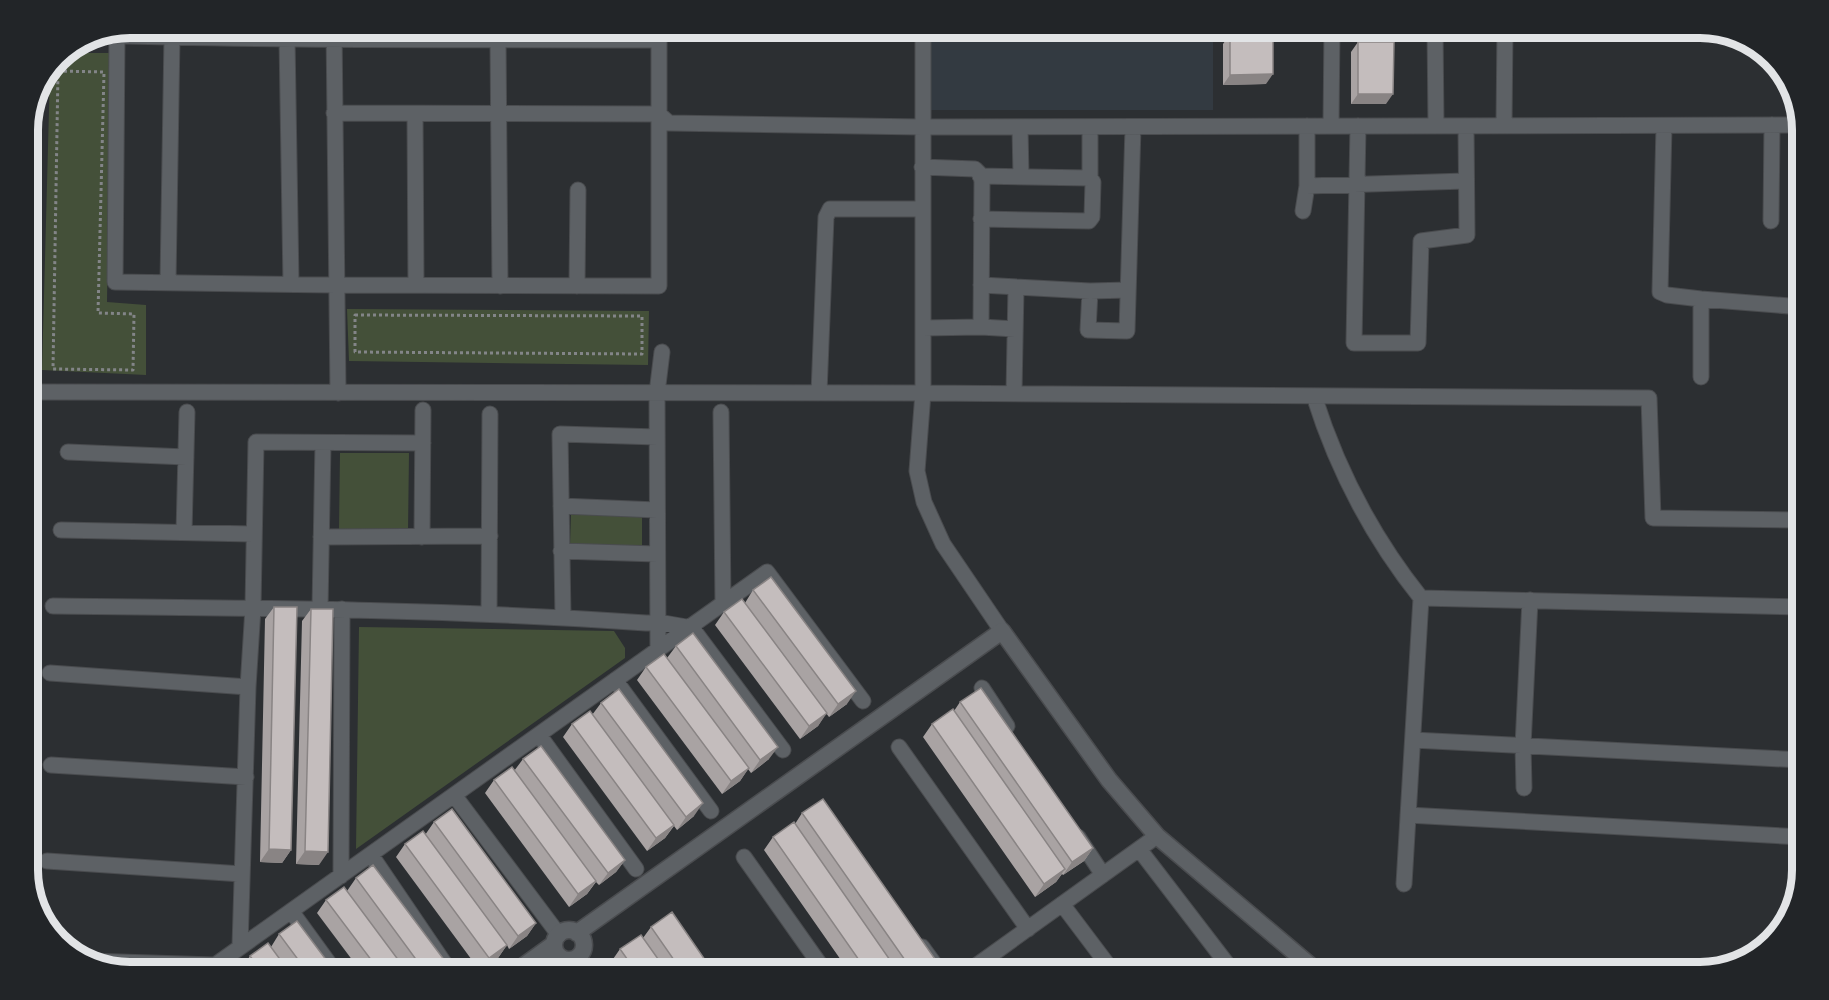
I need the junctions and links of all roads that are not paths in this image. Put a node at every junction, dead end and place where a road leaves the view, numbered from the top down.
1 (172, 37) edge
2 (230, 37) edge
3 (296, 37) edge
4 (334, 37) edge
5 (443, 37) edge
6 (923, 37) edge
7 (1332, 37) edge
8 (1435, 37) edge
9 (1504, 37) edge
10 (117, 38) edge
11 (287, 38) junction
12 (498, 39) junction
13 (334, 113) junction
14 (415, 114) junction
15 (499, 114) junction
16 (660, 114) junction
17 (1772, 125) junction
18 (1791, 125) edge
19 (1307, 126) junction
20 (1331, 126) junction
21 (1358, 126) junction
22 (1436, 126) junction
23 (1466, 126) junction
24 (1504, 126) junction
25 (1664, 126) junction
26 (1020, 127) junction
27 (1090, 127) junction
28 (1133, 127) junction
29 (922, 128) junction
30 (922, 167) junction
31 (980, 176) junction
32 (1021, 177) junction
33 (1090, 178) junction
34 (1465, 181) junction
35 (1357, 184) junction
36 (1307, 186) junction
37 (578, 190) dead end
38 (922, 209) junction
39 (1304, 211) dead end
40 (981, 219) junction
41 (1771, 221) dead end
42 (168, 282) junction
43 (291, 284) junction
44 (336, 285) junction
45 (416, 285) junction
46 (981, 285) junction
47 (500, 286) junction
48 (577, 286) junction
49 (1016, 287) junction
50 (1128, 290) junction
51 (1090, 291) junction
52 (1701, 299) junction
53 (1791, 306) edge
54 (981, 327) junction
55 (923, 328) junction
56 (1015, 329) junction
57 (662, 352) dead end
58 (1701, 377) dead end
59 (38, 392) edge
60 (338, 393) junction
61 (657, 393) junction
62 (819, 393) junction
63 (923, 393) junction
64 (1014, 393) junction
65 (1314, 396) junction
66 (423, 410) dead end
67 (187, 412) dead end
68 (722, 412) dead end
69 (490, 414) dead end
70 (657, 437) junction
71 (322, 443) junction
72 (423, 443) junction
73 (68, 453) dead end
74 (186, 457) junction
75 (561, 506) junction
76 (657, 510) junction
77 (1792, 520) edge
78 (61, 530) dead end
79 (184, 533) junction
80 (253, 534) junction
81 (490, 536) junction
82 (321, 537) junction
83 (422, 537) junction
84 (561, 551) junction
85 (657, 554) junction
86 (1421, 598) junction
87 (1530, 600) junction
88 (723, 604) junction
89 (53, 606) dead end
90 (1792, 607) edge
91 (253, 608) junction
92 (320, 609) junction
93 (342, 609) junction
94 (489, 615) junction
95 (563, 617) junction
96 (658, 622) junction
97 (692, 628) junction
98 (1002, 631) junction
99 (658, 649) junction
100 (50, 673) dead end
101 (615, 680) junction
102 (248, 687) junction
103 (982, 688) edge
104 (863, 701) dead end
105 (539, 735) junction
106 (1014, 737) edge
107 (1413, 740) junction
108 (1523, 746) junction
109 (899, 747) dead end
110 (783, 750) dead end
111 (1792, 759) edge
112 (51, 765) dead end
113 (246, 777) junction
114 (1524, 788) dead end
115 (454, 795) junction
116 (711, 811) dead end
117 (1408, 815) junction
118 (1071, 825) edge
119 (1157, 836) junction
120 (1792, 836) edge
121 (1139, 849) junction
122 (371, 855) junction
123 (744, 857) dead end
124 (47, 861) dead end
125 (636, 869) dead end
126 (242, 874) junction
127 (1103, 875) junction
128 (341, 876) junction
129 (1404, 884) dead end
130 (1062, 904) junction
131 (291, 911) junction
132 (1028, 929) junction
133 (577, 933) junction
134 (914, 935) edge
135 (240, 946) junction
136 (563, 949) junction
137 (222, 962) edge
138 (328, 962) edge
139 (444, 962) edge
140 (536, 962) edge
141 (551, 962) edge
142 (577, 962) edge
143 (818, 962) edge
144 (933, 962) edge
145 (982, 962) edge
146 (1106, 962) edge
147 (1226, 962) edge
148 (1306, 962) edge

1 - 42 street
2 - 11 street
3 - 11 street
4 - 13 street
5 - 12 street
6 - 29 street
7 - 20 street
8 - 22 street
9 - 24 street
10 - 42 street
11 - 43 street
12 - 15 street
12 - 16 street
13 - 14 street
13 - 44 street
14 - 15 street
14 - 45 street
15 - 16 street
15 - 47 street
16 - 29 street
16 - 48 street
17 - 18 street
17 - 25 street
17 - 41 street
19 - 20 street
19 - 28 street
19 - 36 street
20 - 21 street
21 - 22 street
21 - 35 street
22 - 23 street
23 - 24 street
23 - 34 street
24 - 25 street
25 - 52 street
26 - 27 street
26 - 29 street
26 - 32 street
27 - 28 street
27 - 33 street
28 - 50 street
29 - 30 street
30 - 31 street
30 - 38 street
31 - 32 street
31 - 40 street
32 - 33 street
33 - 40 street
34 - 35 street
34 - 35 street
35 - 36 street
36 - 39 street
37 - 48 street
38 - 55 street
38 - 62 street
40 - 46 street
42 - 43 street
43 - 44 street
44 - 45 street
44 - 60 street
45 - 47 street
46 - 49 street
46 - 54 street
47 - 48 street
49 - 51 street
49 - 56 street
50 - 51 street
50 - 51 street
52 - 53 street
52 - 58 street
54 - 55 street
54 - 56 street
55 - 63 street
56 - 64 street
57 - 61 street
59 - 60 street
60 - 61 street
61 - 62 street
61 - 70 street
62 - 63 street
63 - 64 street
63 - 98 street
64 - 65 street
65 - 77 street
65 - 86 street
66 - 72 street
67 - 74 street
68 - 88 street
69 - 81 street
70 - 75 street
70 - 76 street
71 - 72 street
71 - 80 street
71 - 82 street
72 - 83 street
73 - 74 street
74 - 79 street
75 - 76 street
75 - 84 street
76 - 85 street
78 - 79 street
79 - 80 street
80 - 91 street
81 - 83 street
81 - 94 street
82 - 83 street
82 - 92 street
84 - 85 street
84 - 95 street
85 - 96 street
86 - 87 street
86 - 107 street
87 - 90 street
87 - 108 street
88 - 97 street
88 - 104 street
89 - 91 street
91 - 92 street
91 - 102 street
92 - 93 street
93 - 94 street
93 - 128 street
94 - 95 street
95 - 96 street
96 - 97 street
96 - 99 street
97 - 99 street
97 - 110 street
98 - 119 street
98 - 133 street
99 - 101 street
100 - 102 street
101 - 105 street
101 - 116 street
102 - 113 street
103 - 106 street
105 - 115 street
105 - 125 street
107 - 108 street
107 - 117 street
108 - 111 street
108 - 114 street
109 - 132 street
112 - 113 street
113 - 126 street
115 - 122 street
115 - 136 street
117 - 120 street
117 - 129 street
118 - 127 street
119 - 121 street
119 - 148 street
121 - 127 street
121 - 147 street
122 - 128 street
122 - 139 street
123 - 143 street
124 - 126 street
126 - 135 street
127 - 130 street
128 - 131 street
130 - 132 street
130 - 146 street
131 - 135 street
131 - 138 street
132 - 145 street
133 - 136 street
133 - 136 street
134 - 144 street
135 - 137 street
136 - 140 street
136 - 141 street
136 - 142 street

